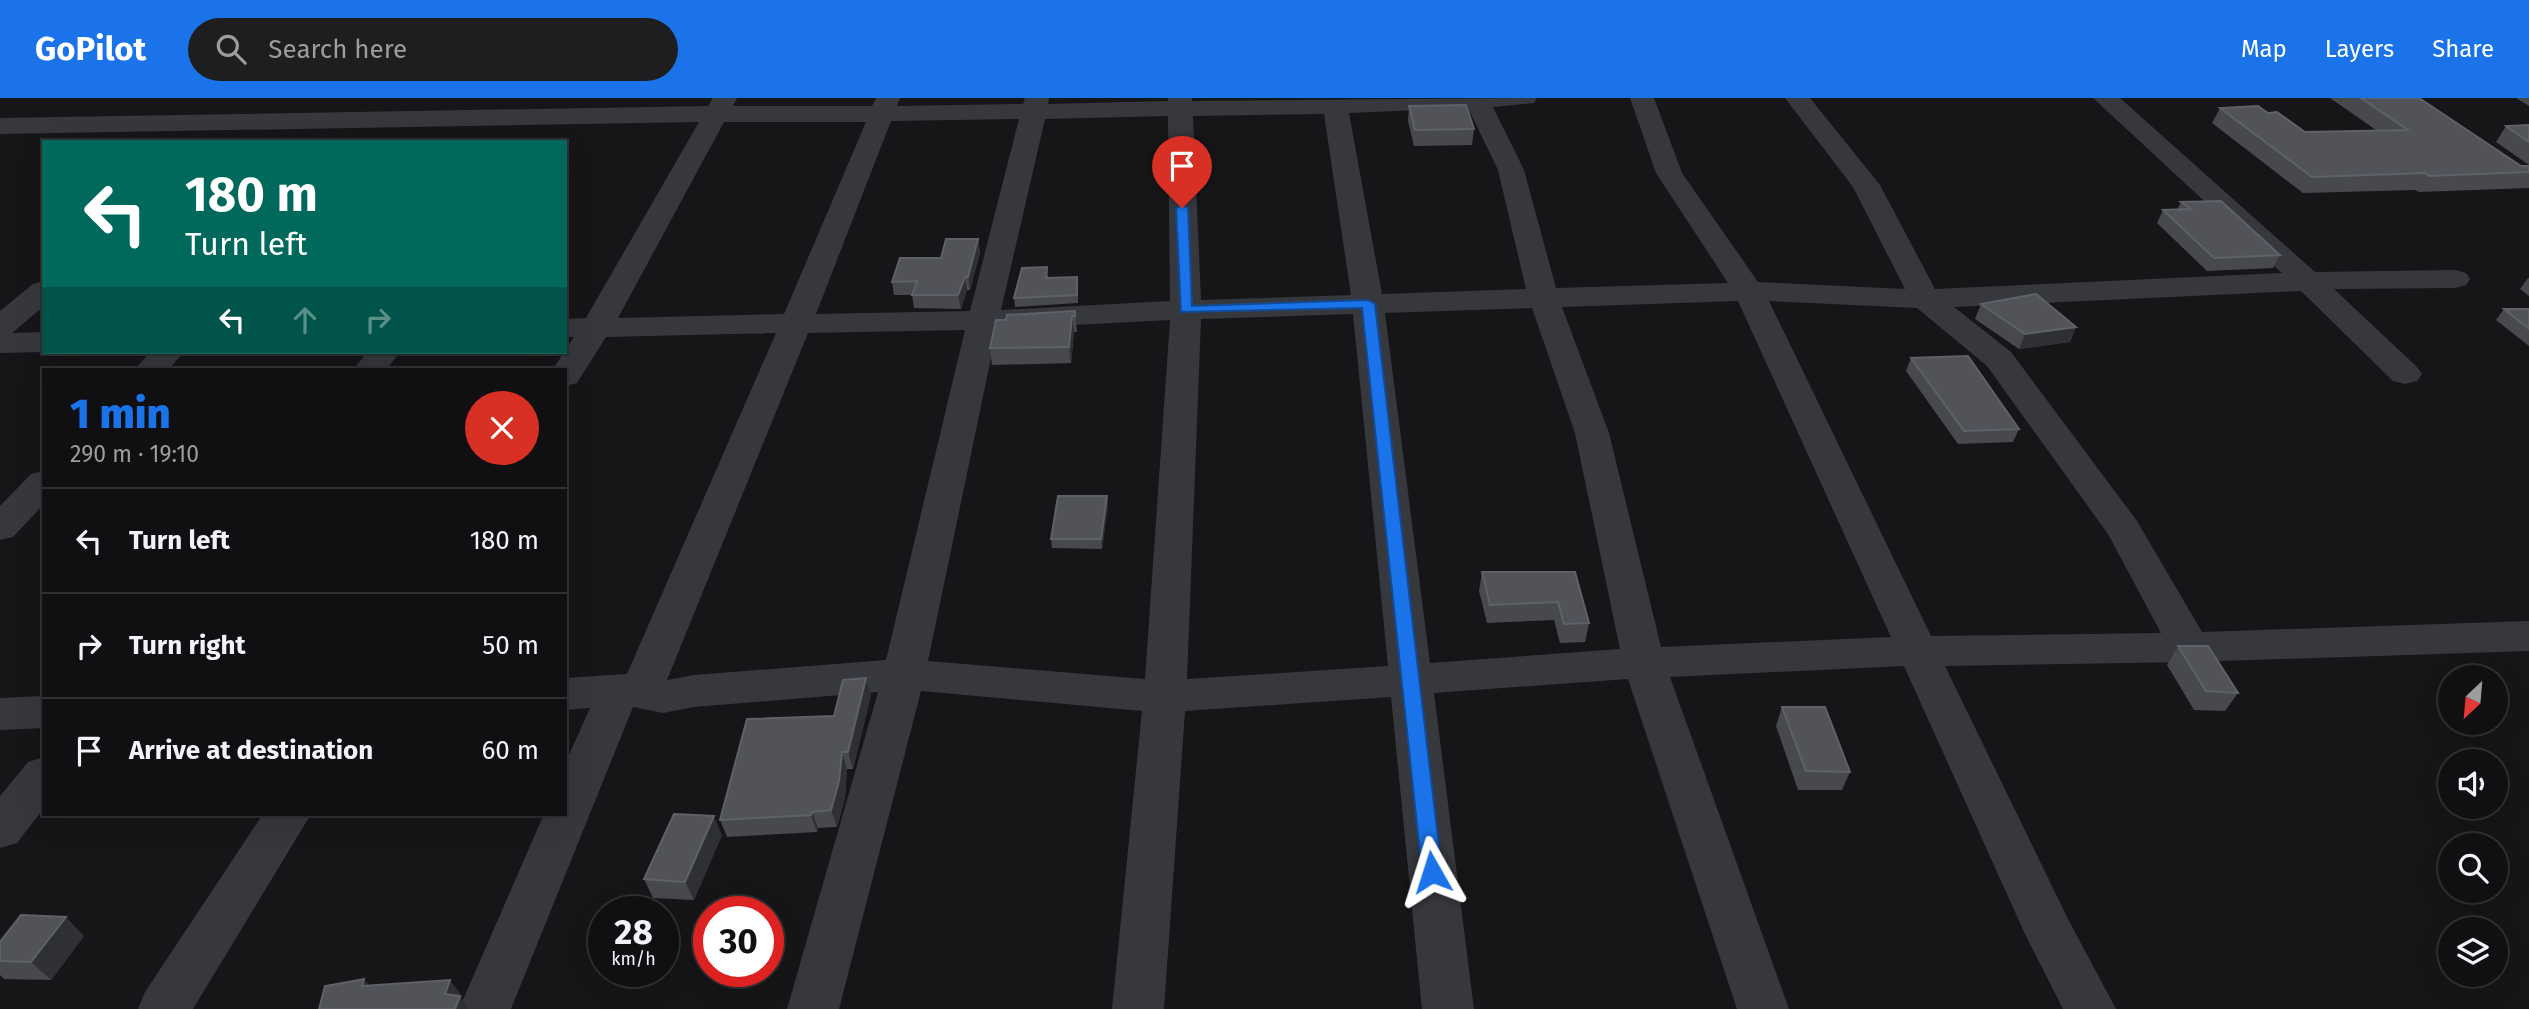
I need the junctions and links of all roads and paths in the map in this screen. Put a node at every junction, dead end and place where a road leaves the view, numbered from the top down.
1 (432, 98) edge
2 (1525, 98) edge
3 (1642, 98) edge
4 (1797, 98) edge
5 (2105, 98) edge
6 (1476, 99) edge
7 (1179, 102) edge
8 (1335, 102) edge
9 (1036, 104) edge
10 (576, 106) edge
11 (720, 106) edge
12 (884, 106) edge
13 (412, 118) junction
14 (244, 121) junction
15 (0, 126) edge
16 (221, 140) edge
17 (389, 140) edge
18 (550, 140) edge
19 (2455, 279) dead end
20 (2309, 282) junction
21 (1749, 291) junction
22 (42, 292) edge
23 (1544, 298) junction
24 (1926, 299) junction
25 (1368, 304) junction
26 (1186, 310) junction
27 (983, 320) junction
28 (796, 323) junction
29 (0, 327) edge
30 (567, 328) edge
31 (596, 328) junction
32 (42, 342) edge
33 (0, 343) edge
34 (166, 354) edge
35 (382, 354) edge
36 (152, 368) edge
37 (371, 368) edge
38 (567, 373) edge
39 (2405, 374) dead end
40 (42, 484) edge
41 (0, 528) edge
42 (2529, 636) edge
43 (2190, 647) junction
44 (1916, 651) junction
45 (1644, 663) junction
46 (904, 674) junction
47 (1411, 680) junction
48 (629, 690) junction
49 (567, 694) edge
50 (1164, 697) junction
51 (42, 712) edge
52 (0, 714) edge
53 (42, 777) edge
54 (287, 816) edge
55 (0, 829) edge
56 (164, 1009) edge
57 (485, 1009) edge
58 (813, 1009) edge
59 (1138, 1009) edge
60 (1448, 1009) edge
61 (1763, 1009) edge
62 (2090, 1009) edge

1 - 13 street
2 - 6 street
3 - 21 street
4 - 24 street
5 - 20 street
6 - 8 street
6 - 23 street
7 - 8 street
7 - 9 street
7 - 26 street
8 - 25 street
9 - 12 street
9 - 27 street
10 - 11 street
10 - 13 street
10 - 18 street
11 - 12 street
11 - 31 street
12 - 28 street
13 - 14 street
13 - 17 street
14 - 15 street
14 - 16 street
19 - 20 street
20 - 24 street
20 - 39 street
21 - 23 street
21 - 24 street
21 - 44 street
22 - 29 street
23 - 25 street
23 - 45 street
24 - 43 street
25 - 26 street
25 - 47 street
26 - 27 street
26 - 50 street
27 - 28 street
27 - 46 street
28 - 31 street
28 - 48 street
30 - 31 street
31 - 38 street
32 - 33 street
34 - 36 street
35 - 37 street
40 - 41 street
42 - 43 street
43 - 44 street
44 - 45 street
44 - 62 street
45 - 47 street
45 - 61 street
46 - 48 street
46 - 50 street
46 - 58 street
47 - 50 street
47 - 60 street
48 - 49 street
48 - 57 street
50 - 59 street
51 - 52 street
53 - 55 street
54 - 56 street

